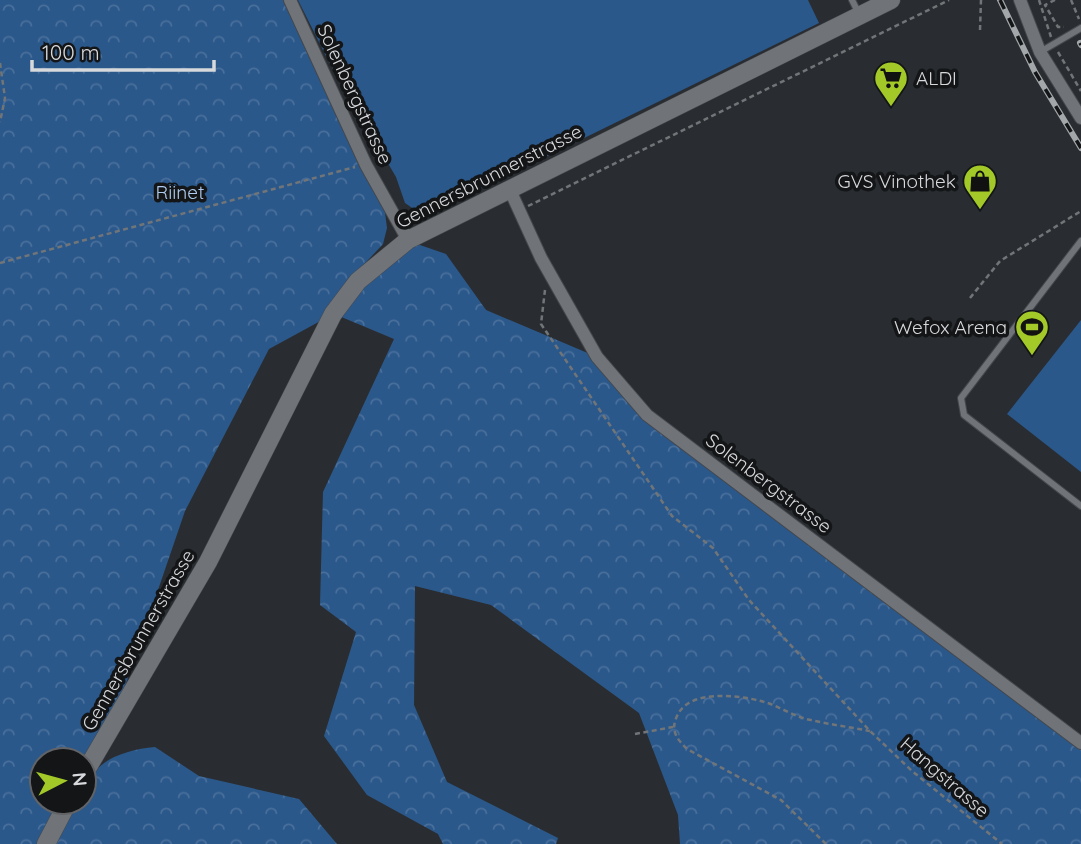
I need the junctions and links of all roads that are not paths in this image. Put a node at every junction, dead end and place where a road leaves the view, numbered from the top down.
1 (290, 0) edge
2 (891, 0) edge
3 (1020, 0) edge
4 (856, 8) edge
5 (1081, 28) edge
6 (1040, 52) junction
7 (1081, 118) edge
8 (509, 188) junction
9 (408, 240) junction
10 (1081, 241) edge
11 (1081, 506) edge
12 (1081, 743) edge
13 (98, 750) edge
14 (61, 816) edge
15 (46, 844) edge

1 - 9 street, Solenbergstrasse
2 - 4 street, Gennersbrunnerstrasse
3 - 6 street
4 - 8 street, Gennersbrunnerstrasse
5 - 6 lane
6 - 7 street
8 - 9 street, Gennersbrunnerstrasse
8 - 12 street, Solenbergstrasse
9 - 13 street, Gennersbrunnerstrasse
10 - 11 lane
14 - 15 street

